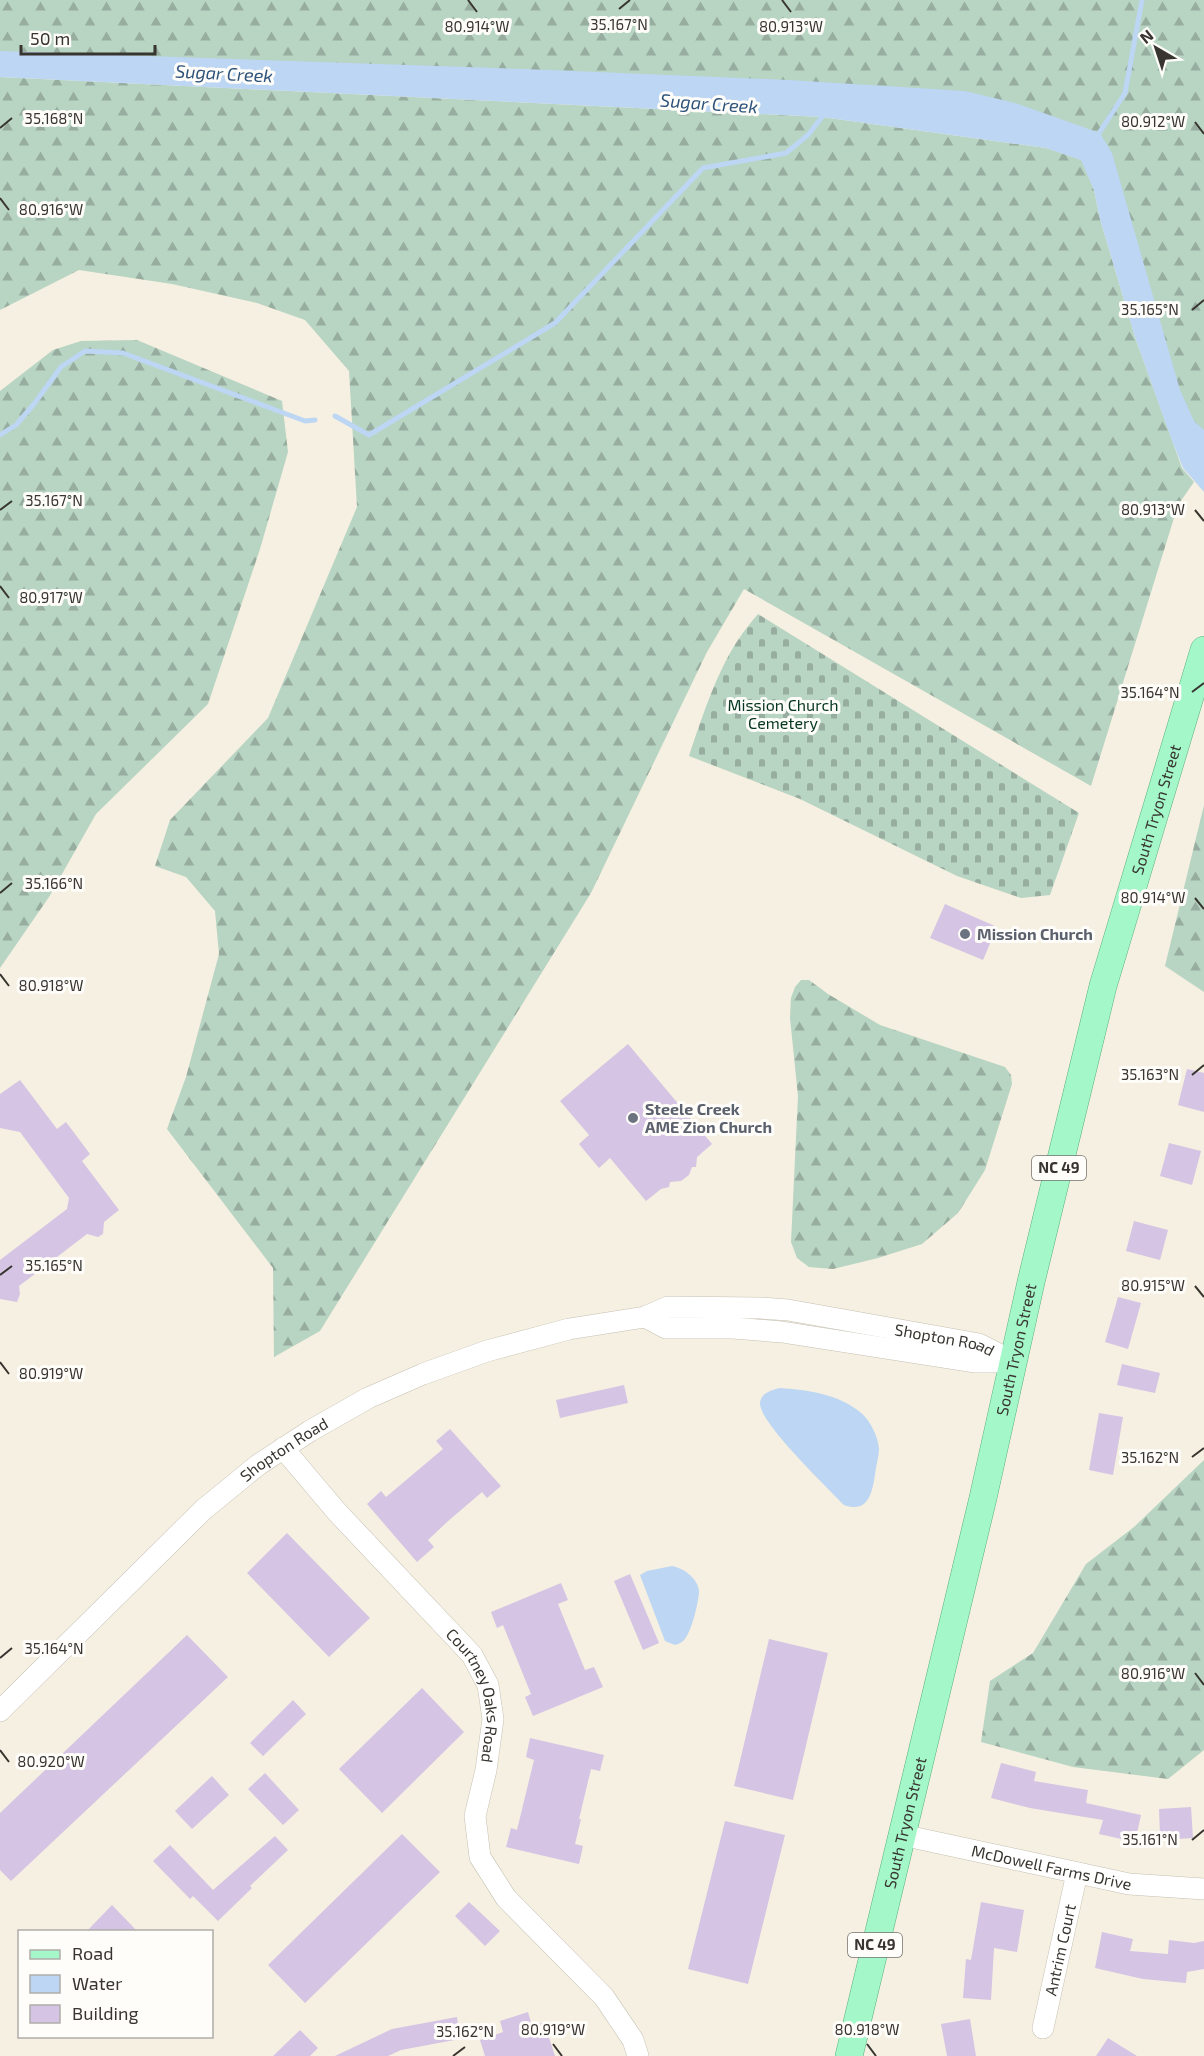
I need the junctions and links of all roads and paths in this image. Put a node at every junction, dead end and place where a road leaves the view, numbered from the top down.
1 (1204, 650) edge
2 (1014, 1362) junction
3 (283, 1448) junction
4 (0, 1711) edge
5 (902, 1835) junction
6 (1077, 1873) junction
7 (1204, 1889) edge
8 (1043, 2028) dead end
9 (638, 2056) edge
10 (849, 2056) edge

1 - 2 main road, South Tryon Street / NC 49
2 - 3 street, Shopton Road
2 - 5 main road, South Tryon Street / NC 49
3 - 4 street, Shopton Road
3 - 9 street, Courtney Oaks Road
5 - 6 street, McDowell Farms Drive
5 - 10 main road, South Tryon Street / NC 49
6 - 7 street, McDowell Farms Drive
6 - 8 street, Antrim Court

